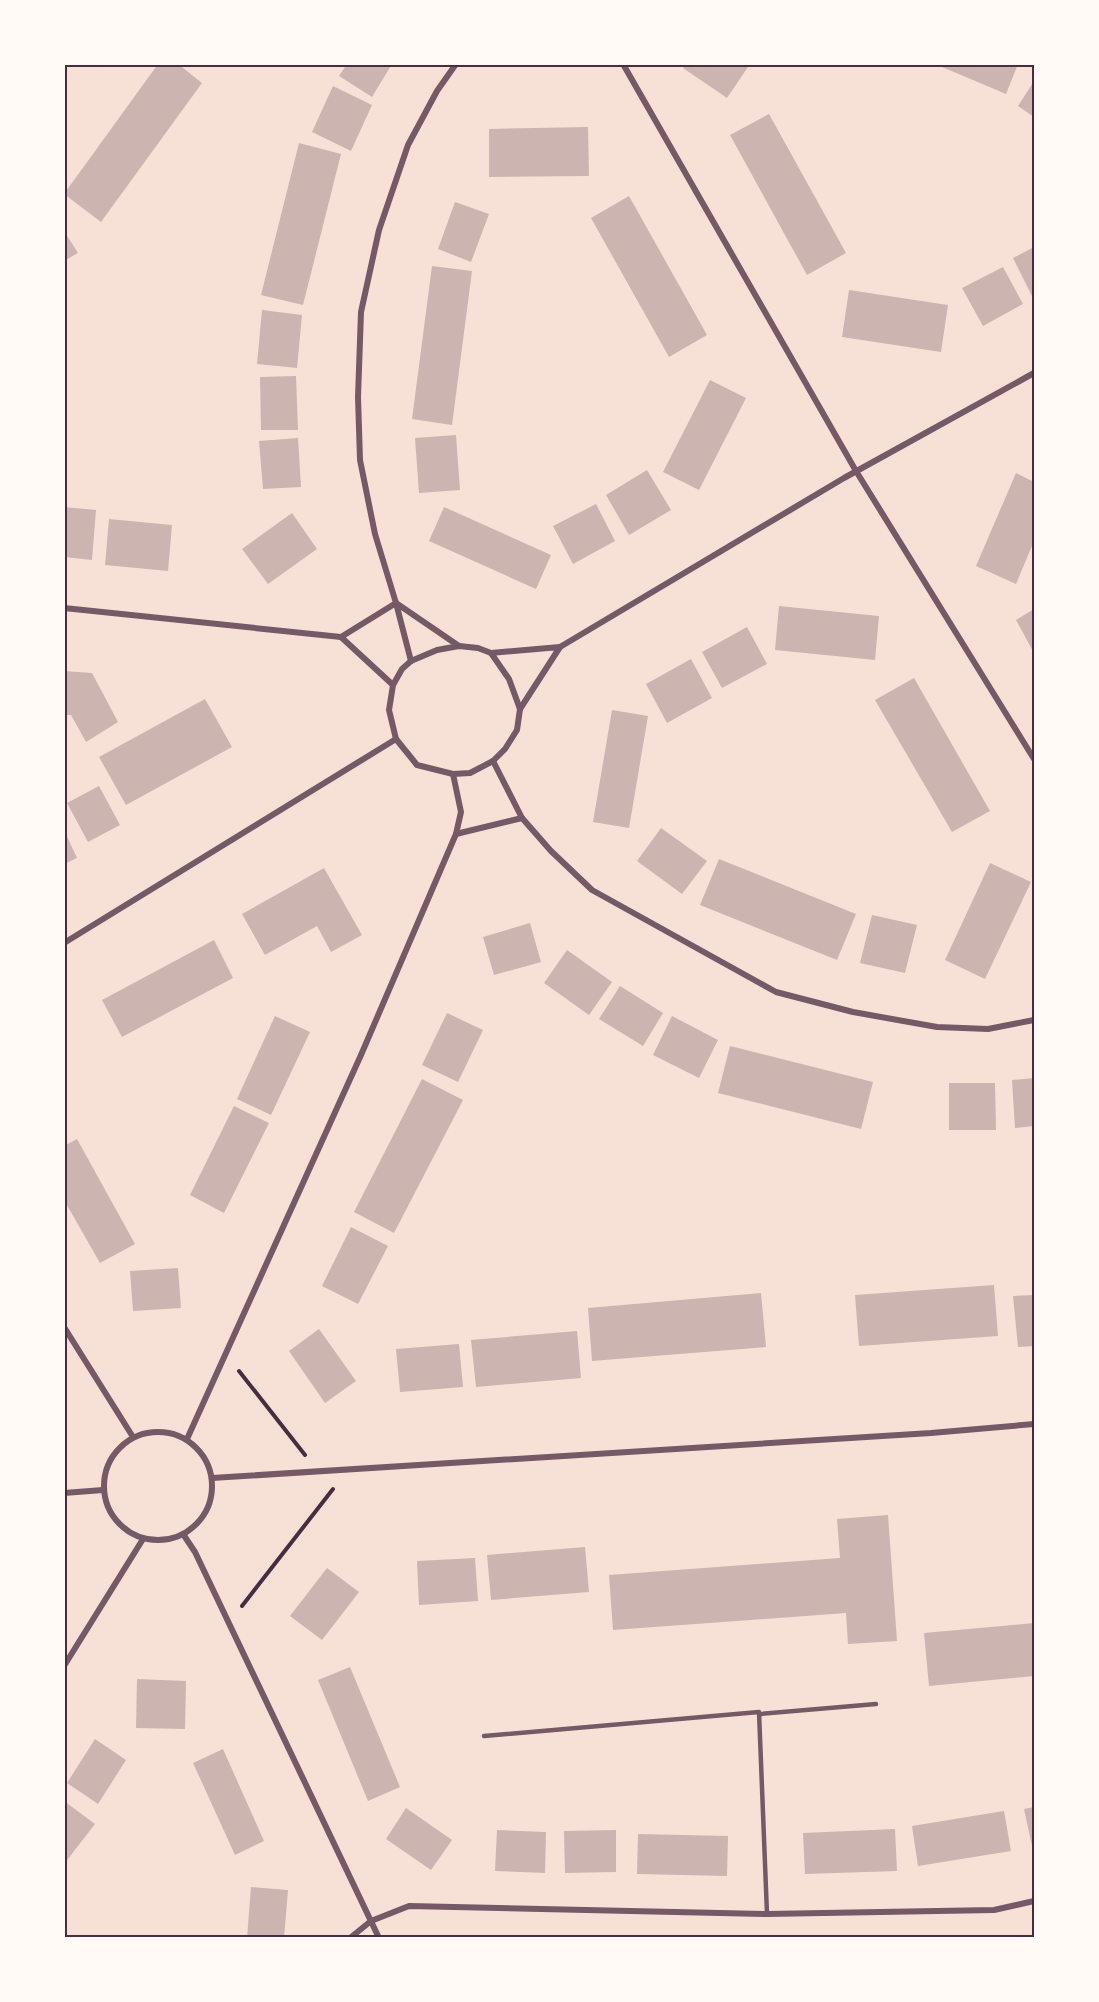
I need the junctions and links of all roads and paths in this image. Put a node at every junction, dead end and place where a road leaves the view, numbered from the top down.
1 (456, 64) edge
2 (623, 64) edge
3 (1035, 373) edge
4 (856, 471) junction
5 (396, 603) junction
6 (64, 608) edge
7 (341, 637) junction
8 (459, 646) junction
9 (560, 648) junction
10 (490, 653) junction
11 (411, 662) junction
12 (393, 685) junction
13 (520, 709) junction
14 (396, 739) junction
15 (1035, 759) edge
16 (494, 761) junction
17 (453, 774) junction
18 (522, 818) junction
19 (456, 834) junction
20 (64, 943) edge
21 (1035, 1020) edge
22 (64, 1327) edge
23 (225, 1354) junction
24 (1035, 1424) edge
25 (132, 1437) junction
26 (187, 1439) junction
27 (347, 1470) junction
28 (318, 1472) junction
29 (212, 1478) junction
30 (103, 1490) junction
31 (64, 1493) edge
32 (183, 1534) junction
33 (143, 1539) junction
34 (228, 1624) junction
35 (64, 1666) edge
36 (876, 1704) dead end
37 (760, 1714) junction
38 (484, 1736) dead end
39 (1035, 1901) edge
40 (767, 1914) junction
41 (371, 1921) junction
42 (350, 1938) edge
43 (379, 1938) edge

1 - 5 street
2 - 4 street
3 - 4 street
4 - 9 street
4 - 15 street
5 - 7 street
5 - 8 street
5 - 11 street
6 - 7 street
7 - 12 street
8 - 10 street
8 - 11 street
9 - 10 street
9 - 13 street
10 - 13 street
11 - 12 street
12 - 14 street
13 - 16 street
14 - 17 street
14 - 20 street
16 - 17 street
16 - 18 street
17 - 19 street
18 - 19 street
18 - 21 street
19 - 23 street
22 - 25 street
23 - 26 street
23 - 28 path
24 - 27 street
25 - 26 street
25 - 30 street
26 - 29 street
27 - 28 street
27 - 34 path
28 - 29 street
29 - 32 street
30 - 31 street
30 - 33 street
32 - 33 street
32 - 34 street
33 - 35 street
34 - 41 street
36 - 37 lane
37 - 38 lane
37 - 40 lane
39 - 40 street
40 - 41 street
41 - 42 street
41 - 43 street

